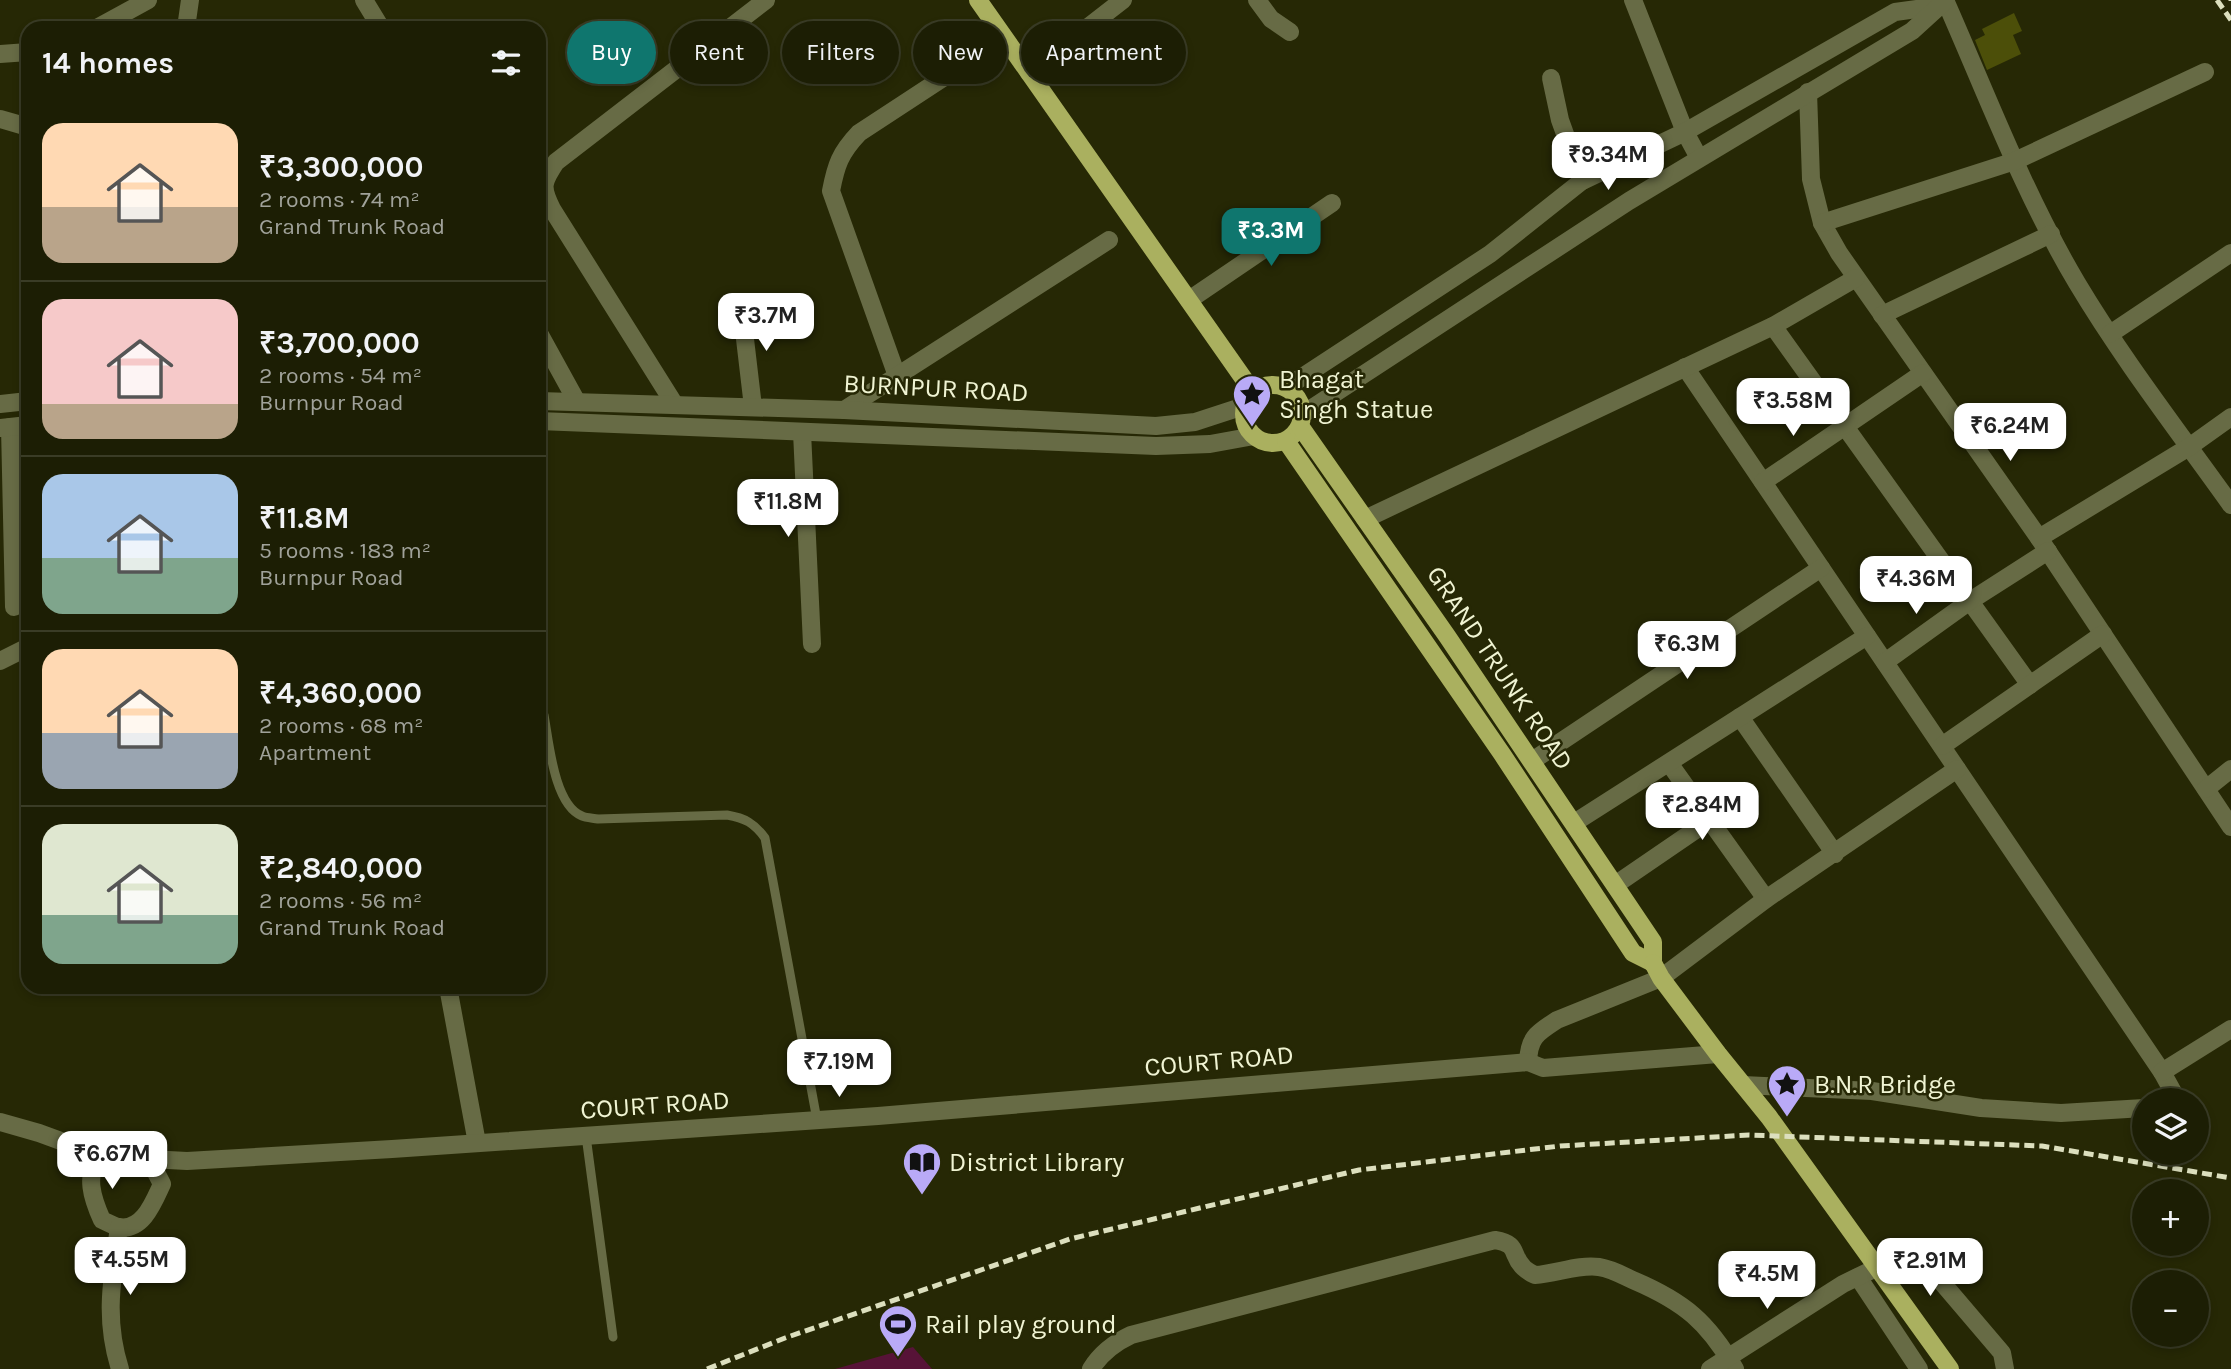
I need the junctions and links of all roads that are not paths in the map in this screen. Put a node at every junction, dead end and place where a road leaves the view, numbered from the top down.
1 (148, 0) edge
2 (190, 0) edge
3 (364, 0) edge
4 (766, 0) edge
5 (978, 0) edge
6 (1123, 0) edge
7 (1257, 0) edge
8 (1633, 0) edge
9 (1944, 2) edge
10 (110, 21) edge
11 (187, 21) edge
12 (377, 21) edge
13 (993, 21) edge
14 (1096, 21) edge
15 (1290, 32) dead end
16 (1007, 41) edge
17 (21, 52) edge
18 (0, 54) edge
19 (1021, 61) edge
20 (2205, 72) dead end
21 (1551, 78) dead end
22 (933, 84) edge
23 (1037, 84) edge
24 (1808, 92) junction
25 (0, 120) edge
26 (21, 125) edge
27 (1685, 132) junction
28 (1699, 158) junction
29 (2015, 161) junction
30 (546, 176) edge
31 (1582, 181) junction
32 (546, 196) edge
33 (1332, 203) dead end
34 (1822, 223) junction
35 (2051, 234) junction
36 (1109, 240) dead end
37 (2231, 253) edge
38 (1856, 278) junction
39 (1189, 300) junction
40 (741, 304) dead end
41 (1882, 315) junction
42 (1773, 326) junction
43 (2110, 334) junction
44 (546, 346) edge
45 (1685, 367) junction
46 (1923, 373) junction
47 (897, 376) junction
48 (1287, 387) junction
49 (1248, 398) junction
50 (546, 401) edge
51 (21, 402) edge
52 (577, 402) junction
53 (0, 404) edge
54 (675, 405) junction
55 (753, 407) junction
56 (844, 410) junction
57 (2231, 417) edge
58 (1302, 420) junction
59 (546, 421) edge
60 (1845, 426) junction
61 (13, 427) edge
62 (802, 432) junction
63 (1254, 436) junction
64 (1286, 441) junction
65 (2189, 447) junction
66 (1763, 482) junction
67 (2231, 505) edge
68 (1365, 519) junction
69 (2043, 545) junction
70 (1821, 568) junction
71 (1970, 601) junction
72 (14, 607) edge
73 (2103, 634) junction
74 (1867, 636) junction
75 (812, 645) dead end
76 (21, 650) edge
77 (0, 661) edge
78 (1885, 662) junction
79 (2030, 685) junction
80 (1740, 717) junction
81 (546, 724) edge
82 (1942, 746) junction
83 (1532, 761) junction
84 (1670, 763) junction
85 (1957, 769) junction
86 (2231, 769) edge
87 (2206, 789) junction
88 (1710, 820) junction
89 (1574, 823) junction
90 (2231, 827) edge
91 (1835, 854) junction
92 (1615, 885) junction
93 (1766, 900) junction
94 (1663, 970) junction
95 (449, 994) edge
96 (2231, 1029) edge
97 (1718, 1054) junction
98 (1528, 1062) junction
99 (2162, 1072) junction
100 (1743, 1085) junction
101 (2171, 1088) edge
102 (2132, 1109) edge
103 (817, 1120) junction
104 (0, 1122) edge
105 (586, 1136) junction
106 (477, 1143) junction
107 (99, 1155) junction
108 (149, 1159) junction
109 (119, 1227) junction
110 (1851, 1280) junction
111 (612, 1337) dead end
112 (1732, 1364) edge
113 (120, 1369) edge
114 (1091, 1369) edge
115 (1710, 1369) edge
116 (1919, 1369) edge
117 (1950, 1369) edge
118 (2005, 1369) edge

1 - 10 street
2 - 11 street
3 - 12 street
4 - 30 street
5 - 13 main road
6 - 14 street
7 - 15 street
8 - 27 street
9 - 24 street
9 - 27 street
9 - 29 street
16 - 19 main road
17 - 18 street
20 - 29 street
21 - 31 street
22 - 47 street
23 - 39 main road
24 - 28 street
24 - 34 street
25 - 26 street
27 - 28 street
27 - 31 street
28 - 58 street
29 - 34 street
29 - 35 street
31 - 48 street
32 - 54 street
33 - 39 street
34 - 38 street
35 - 41 street
35 - 43 street
36 - 47 street
37 - 43 street
38 - 41 street
38 - 42 street
39 - 49 main road
40 - 55 street
41 - 46 street
42 - 45 street
42 - 60 street
43 - 65 street
44 - 52 street
45 - 66 street
45 - 68 street
46 - 60 street
46 - 69 street
47 - 56 street
48 - 49 main road
48 - 58 main road, GRAND TRUNK ROAD
49 - 56 street, BURNPUR ROAD
49 - 63 main road
50 - 52 street, BURNPUR ROAD
51 - 53 street
52 - 54 street, BURNPUR ROAD
54 - 55 street, BURNPUR ROAD
55 - 56 street, BURNPUR ROAD
57 - 65 street
58 - 64 main road
58 - 68 main road, GRAND TRUNK ROAD
59 - 62 street
60 - 66 street
60 - 71 street
61 - 72 street
62 - 63 street
62 - 75 street
63 - 64 main road
64 - 94 main road, GRAND TRUNK ROAD
65 - 67 street
65 - 69 street
66 - 70 street
68 - 83 main road, GRAND TRUNK ROAD
69 - 71 street
69 - 73 street
70 - 74 street
70 - 83 street
71 - 78 street
71 - 79 street
73 - 79 street
73 - 87 street
74 - 78 street
74 - 80 street
76 - 77 street
78 - 82 street
79 - 82 street
80 - 84 street
80 - 91 street
81 - 103 lane
82 - 85 street
83 - 89 main road, GRAND TRUNK ROAD
84 - 88 street
84 - 89 street
85 - 91 street
85 - 99 street
86 - 87 street
87 - 90 street
88 - 92 street
88 - 93 street
89 - 92 main road, GRAND TRUNK ROAD
91 - 93 street
92 - 94 main road, GRAND TRUNK ROAD
93 - 94 street
94 - 97 main road
94 - 98 street
95 - 106 street
96 - 99 street
97 - 98 street, COURT ROAD
97 - 100 main road
98 - 103 street, COURT ROAD
99 - 101 street
100 - 102 street
100 - 117 main road
103 - 105 street, COURT ROAD
104 - 107 street, COURT ROAD
105 - 106 street, COURT ROAD
105 - 111 lane
106 - 108 street, COURT ROAD
107 - 108 street, COURT ROAD
107 - 109 street
108 - 109 street
109 - 113 street
110 - 112 street
110 - 116 street
110 - 118 street
112 - 114 street
112 - 115 street

